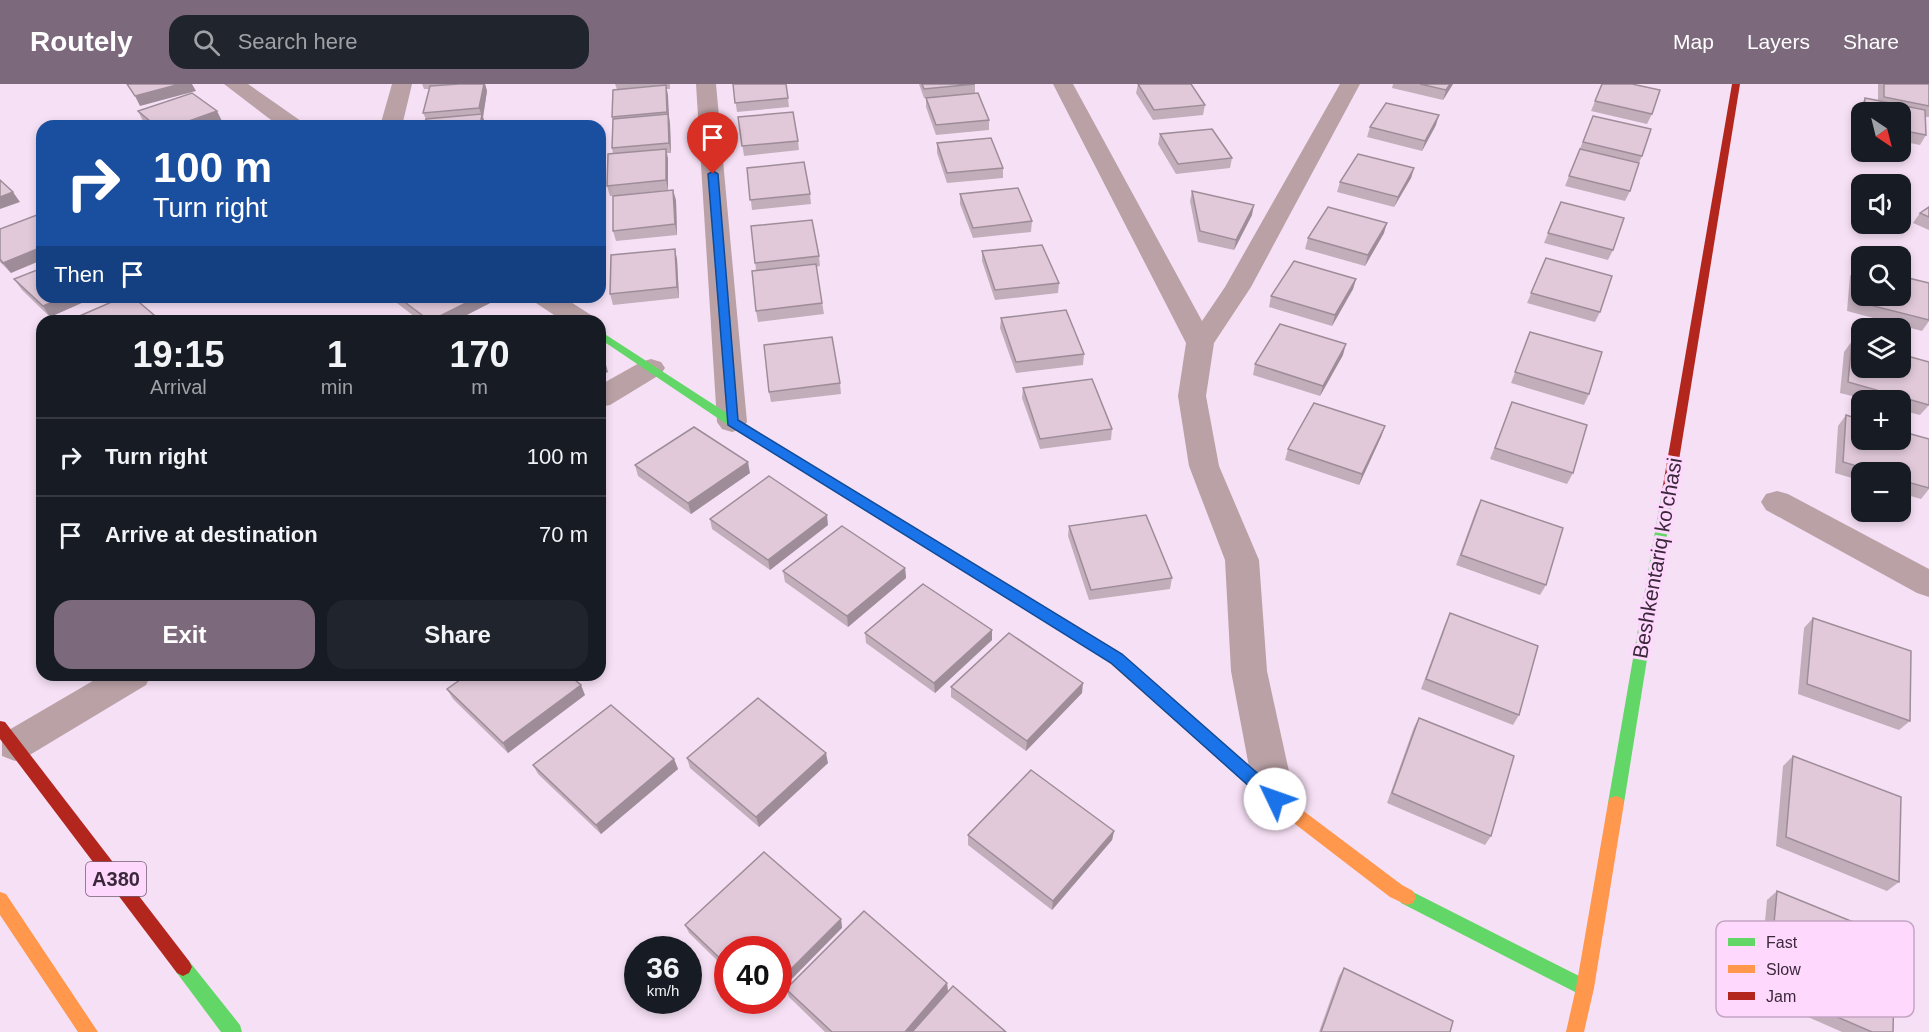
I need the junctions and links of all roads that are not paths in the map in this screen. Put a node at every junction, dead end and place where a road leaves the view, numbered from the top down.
1 (234, 84) edge
2 (402, 84) edge
3 (706, 84) edge
4 (1062, 84) edge
5 (1350, 84) edge
6 (1736, 84) edge
7 (285, 120) edge
8 (393, 120) edge
9 (554, 303) edge
10 (572, 315) edge
11 (606, 338) edge
12 (1200, 343) junction
13 (651, 368) junction
14 (606, 394) edge
15 (732, 422) junction
16 (1777, 502) dead end
17 (1929, 585) edge
18 (121, 681) edge
19 (7, 736) edge
20 (1275, 799) junction
21 (0, 900) edge
22 (1585, 988) junction
23 (89, 1032) edge
24 (233, 1032) edge
25 (1575, 1032) edge

1 - 7 street
2 - 8 street
3 - 15 street
4 - 12 street
5 - 12 street
6 - 22 main road, Beshkentariq ko'chasi
9 - 10 street
11 - 13 main road
12 - 20 street
13 - 14 street
13 - 15 main road
15 - 20 main road
16 - 17 street
18 - 19 street
19 - 24 main road, A380
20 - 22 main road
21 - 23 main road
22 - 25 main road, Beshkentariq ko'chasi

